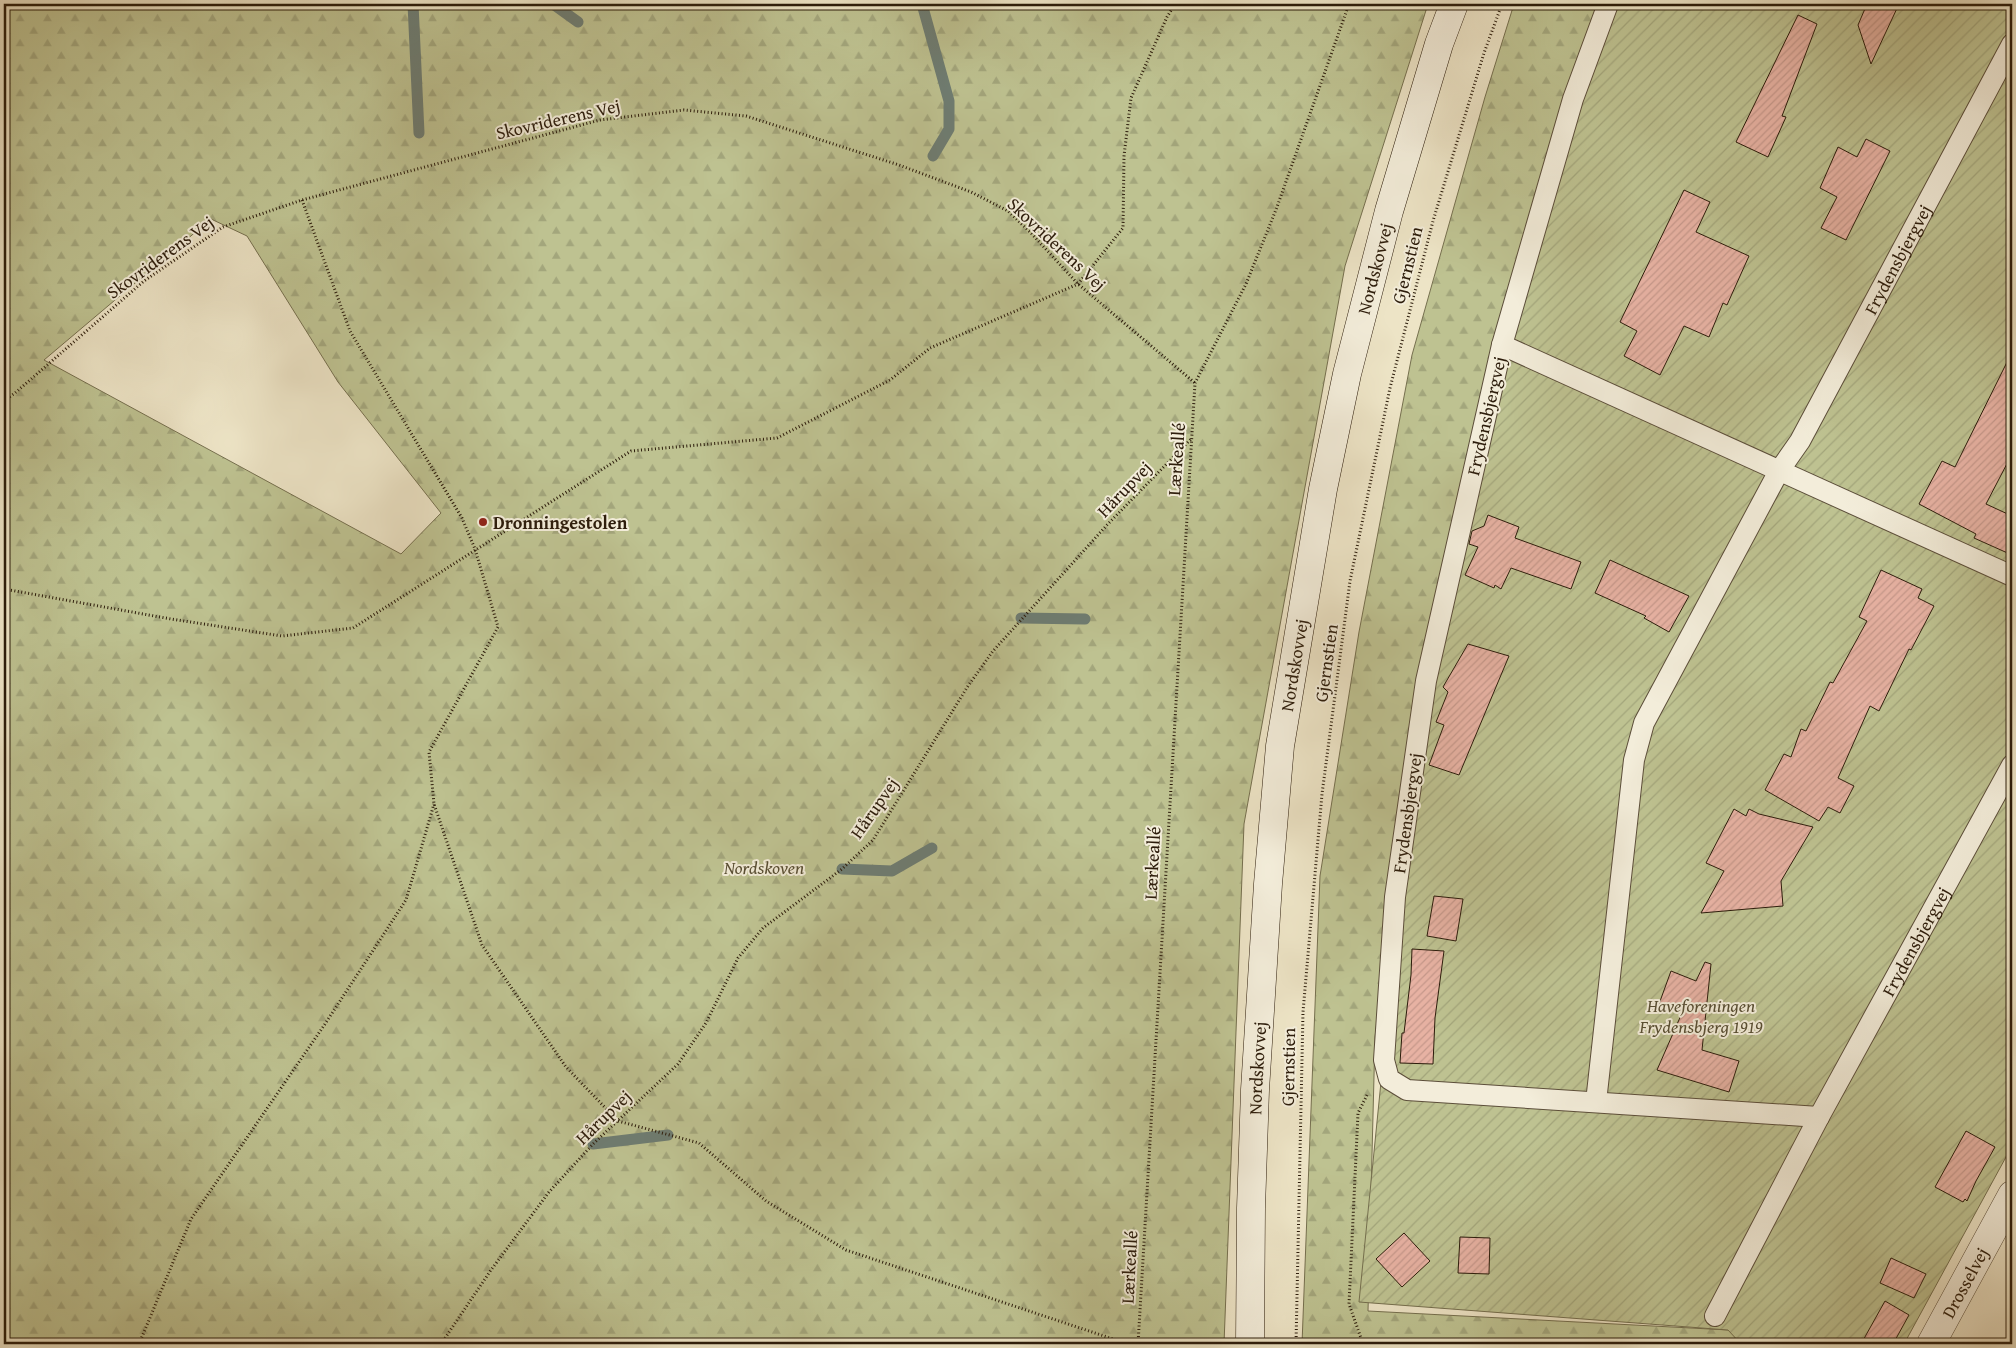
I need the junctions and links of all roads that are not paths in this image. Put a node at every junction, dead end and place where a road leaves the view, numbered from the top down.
1 (1454, 4) edge
2 (1608, 4) edge
3 (2012, 44) edge
4 (1502, 345) junction
5 (1780, 471) junction
6 (2012, 576) edge
7 (2012, 765) edge
8 (1596, 1102) junction
9 (1819, 1117) junction
10 (2012, 1195) edge
11 (1715, 1316) dead end
12 (1250, 1344) edge
13 (1931, 1344) edge

1 - 12 street, Nordskovvej
2 - 4 lane, Frydensbjergvej
3 - 5 lane, Frydensbjergvej
4 - 5 lane, Frydensbjergvej
4 - 8 lane, Frydensbjergvej
5 - 6 lane, Frydensbjergvej
5 - 8 lane, Frydensbjergvej
7 - 9 lane, Frydensbjergvej
8 - 9 lane, Frydensbjergvej
9 - 11 lane, Frydensbjergvej
10 - 13 street, Drosselvej

